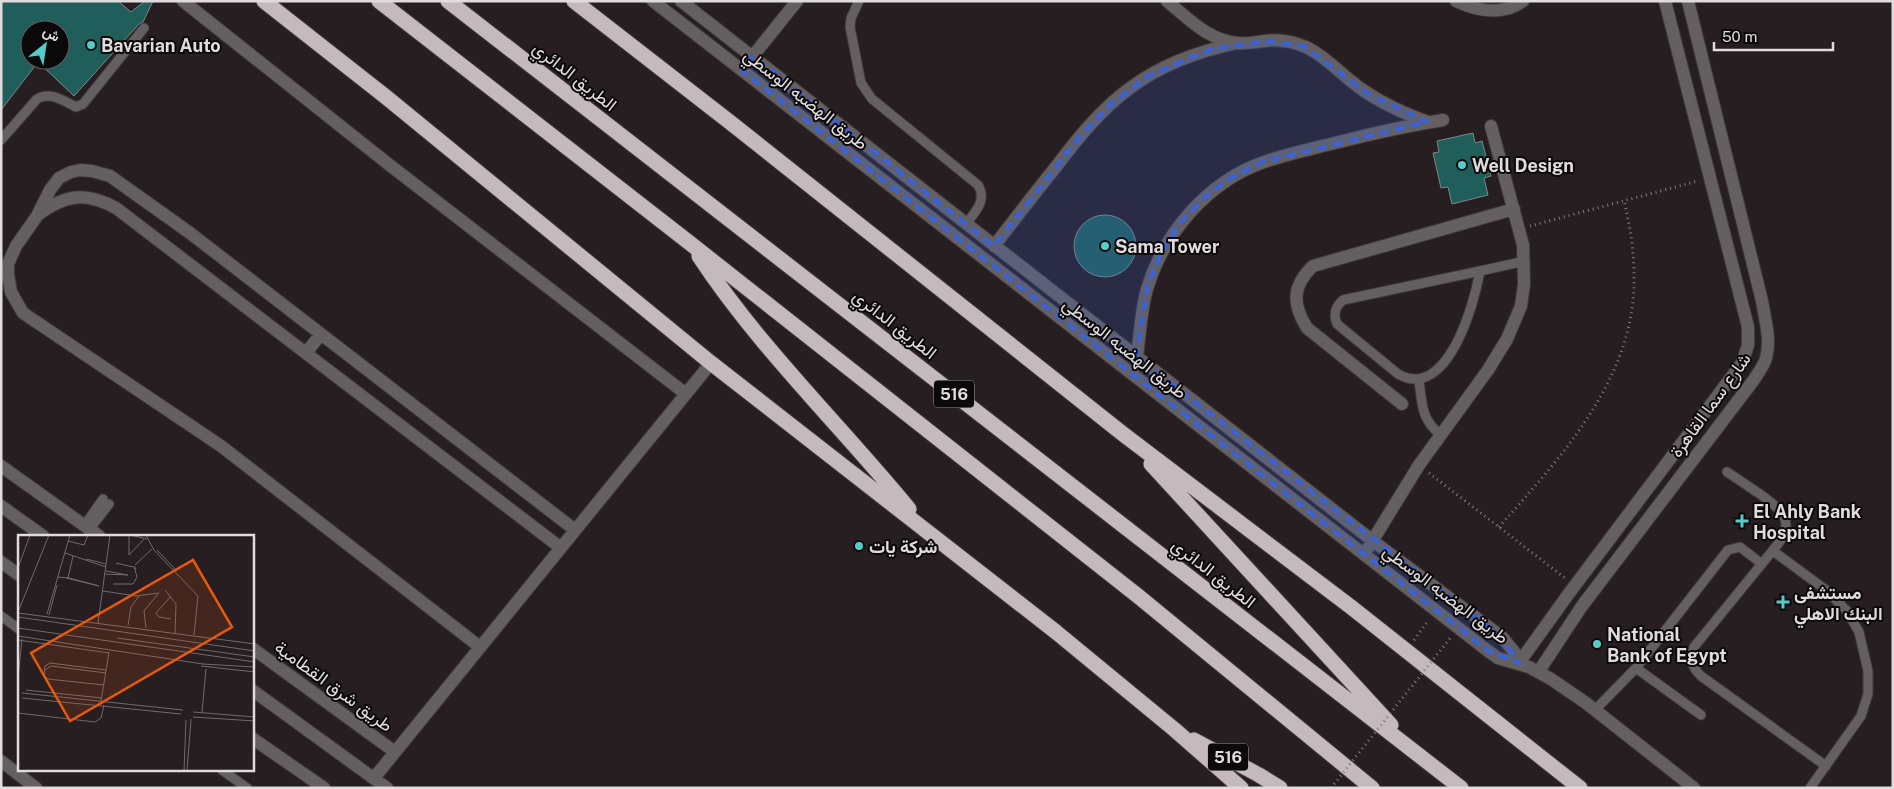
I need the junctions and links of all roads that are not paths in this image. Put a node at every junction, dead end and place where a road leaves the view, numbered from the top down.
1 (183, 1) edge
2 (264, 1) edge
3 (379, 1) edge
4 (448, 1) edge
5 (574, 1) edge
6 (653, 1) edge
7 (681, 1) edge
8 (797, 1) edge
9 (859, 1) edge
10 (1167, 1) edge
11 (1456, 1) edge
12 (1523, 1) edge
13 (1665, 1) edge
14 (1688, 1) edge
15 (144, 28) dead end
16 (1237, 43) junction
17 (753, 56) junction
18 (742, 70) junction
19 (1443, 120) dead end
20 (1428, 122) junction
21 (1491, 126) dead end
22 (1, 140) edge
23 (150, 203) junction
24 (1514, 209) junction
25 (37, 216) junction
26 (136, 222) junction
27 (966, 224) junction
28 (691, 244) junction
29 (994, 246) junction
30 (1525, 262) junction
31 (1480, 271) junction
32 (1060, 297) junction
33 (1049, 311) junction
34 (321, 334) junction
35 (306, 352) junction
36 (1137, 357) junction
37 (712, 363) junction
38 (1736, 370) junction
39 (1419, 380) junction
40 (1753, 381) junction
41 (686, 394) junction
42 (1402, 404) dead end
43 (1123, 434) junction
44 (1441, 435) junction
45 (467, 448) junction
46 (1, 466) edge
47 (453, 466) junction
48 (1727, 472) dead end
49 (106, 502) dead end
50 (1, 506) edge
51 (91, 530) edge
52 (575, 530) junction
53 (928, 531) junction
54 (42, 535) edge
55 (1373, 541) junction
56 (561, 548) junction
57 (1772, 551) junction
58 (1364, 555) junction
59 (1, 562) edge
60 (1762, 564) junction
61 (18, 574) edge
62 (1571, 591) junction
63 (1582, 606) junction
64 (1, 616) edge
65 (18, 628) edge
66 (480, 648) junction
67 (254, 649) edge
68 (1519, 663) junction
69 (1636, 668) junction
70 (1539, 671) junction
71 (254, 691) edge
72 (1595, 710) junction
73 (1701, 715) dead end
74 (1175, 730) junction
75 (254, 739) edge
76 (395, 752) junction
77 (1421, 757) junction
78 (1, 761) edge
79 (1826, 766) junction
80 (225, 772) edge
81 (374, 778) junction
82 (1240, 787) edge
83 (36, 788) edge
84 (247, 788) edge
85 (324, 788) edge
86 (387, 788) edge
87 (1280, 788) edge
88 (1372, 788) edge
89 (1460, 788) edge
90 (1580, 788) edge
91 (1694, 788) edge
92 (1810, 788) edge

1 - 41 street
2 - 37 highway, 516
3 - 28 highway, 516
4 - 77 highway, الطريق الدائري / 516
5 - 43 highway, 516
6 - 18 street, طريق الهضبه الوسطي
7 - 17 street, طريق الهضبه الوسطي
8 - 17 street
9 - 27 lane
10 - 16 street
11 - 12 street
13 - 38 street, شارع سما القاهرة
14 - 40 street, شارع سما القاهرة
15 - 22 lane
16 - 20 street
16 - 29 street
17 - 18 street
17 - 27 street, طريق الهضبه الوسطي
18 - 33 street, طريق الهضبه الوسطي
19 - 20 street
20 - 36 street
21 - 24 street
23 - 25 street
23 - 26 street
23 - 34 street
24 - 30 street
24 - 42 street
25 - 26 street
25 - 66 street
26 - 35 street
27 - 29 street, طريق الهضبه الوسطي
28 - 53 highway, 516
28 - 88 highway, 516
29 - 32 street, طريق الهضبه الوسطي
30 - 31 lane
30 - 44 street
31 - 39 lane
31 - 39 lane
32 - 33 street
32 - 36 street, طريق الهضبه الوسطي
33 - 58 street, طريق الهضبه الوسطي
34 - 35 street
34 - 45 street
35 - 47 street
36 - 55 street, طريق الهضبه الوسطي
37 - 41 street
37 - 53 highway, 516
38 - 40 street
38 - 62 street, شارع سما القاهرة
39 - 44 lane
40 - 63 street, شارع سما القاهرة
41 - 52 street
43 - 77 highway, 516
43 - 90 highway, 516
44 - 55 street
45 - 47 street
45 - 52 street
46 - 51 street
47 - 56 street
48 - 57 lane
49 - 51 lane
50 - 54 street
52 - 56 street
53 - 74 highway, 516
55 - 58 street
55 - 68 street, طريق الهضبه الوسطي
56 - 66 street
57 - 60 lane
57 - 79 lane
58 - 68 street, طريق الهضبه الوسطي
59 - 61 street
60 - 69 lane
60 - 79 lane
62 - 63 street
62 - 68 street, شارع سما القاهرة
63 - 70 street, شارع سما القاهرة
64 - 65 lane
66 - 76 street
67 - 76 street, طريق شرق القطامية
68 - 70 street
69 - 72 lane
69 - 73 lane
70 - 72 street
71 - 81 street
72 - 91 street
74 - 82 highway, 516
74 - 87 highway, 516
75 - 85 street
76 - 81 street
77 - 89 highway, الطريق الدائري / 516
78 - 83 street
79 - 92 lane
80 - 84 lane
81 - 86 street

